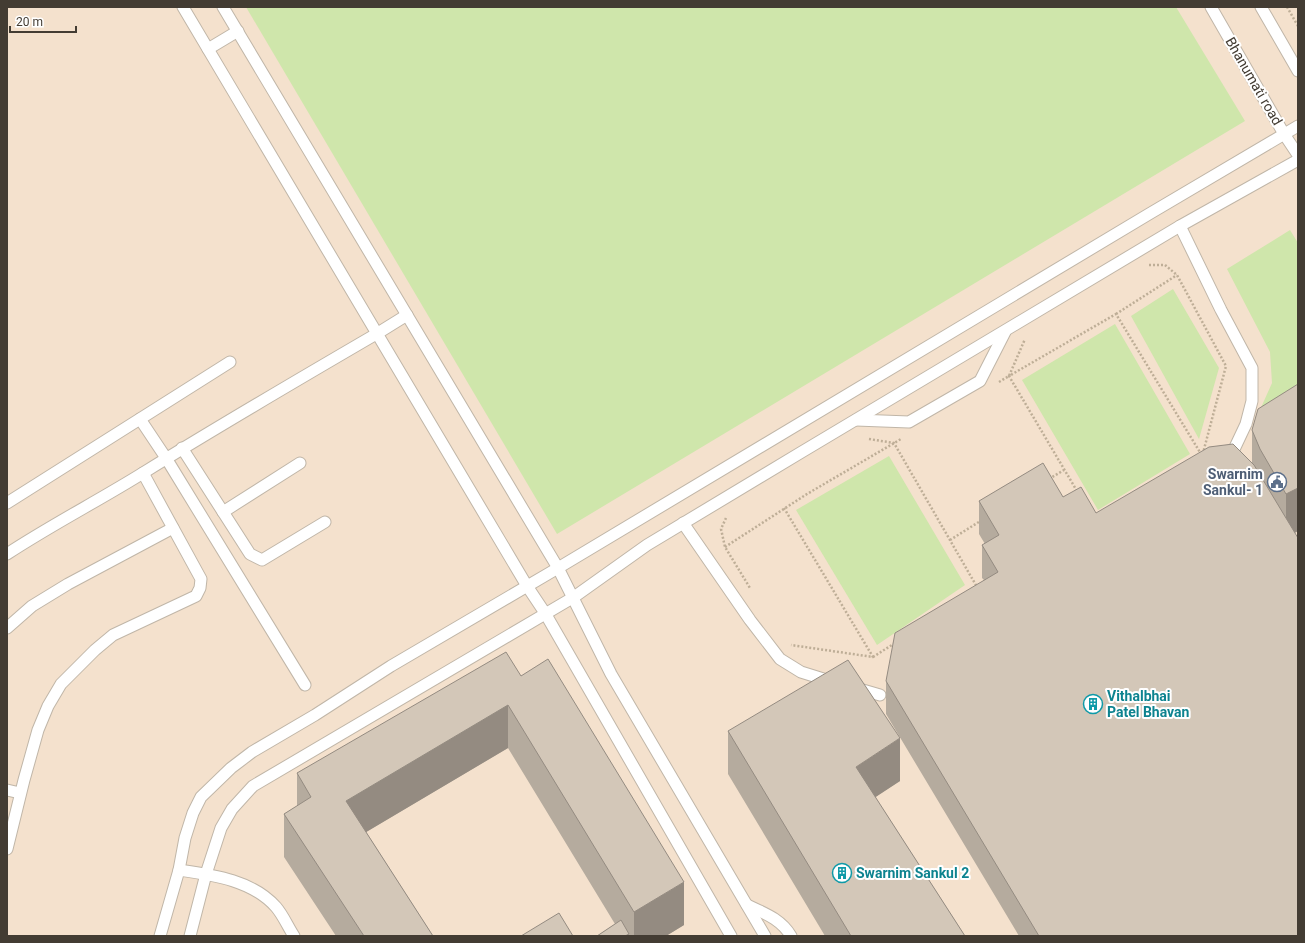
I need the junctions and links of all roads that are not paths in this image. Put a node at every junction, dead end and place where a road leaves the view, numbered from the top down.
1 (183, 7) edge
2 (223, 7) edge
3 (1211, 7) edge
4 (1261, 7) edge
5 (238, 31) junction
6 (208, 49) junction
7 (1298, 71) edge
8 (1298, 126) edge
9 (1284, 134) junction
10 (1298, 155) edge
11 (1298, 160) edge
12 (1180, 226) junction
13 (407, 315) junction
14 (1005, 331) junction
15 (378, 334) junction
16 (230, 362) dead end
17 (140, 419) junction
18 (855, 420) junction
19 (1254, 427) edge
20 (1241, 434) junction
21 (182, 448) junction
22 (166, 458) junction
23 (300, 463) dead end
24 (1224, 472) edge
25 (143, 473) junction
26 (7, 503) edge
27 (223, 512) junction
28 (326, 522) dead end
29 (683, 523) junction
30 (173, 528) junction
31 (7, 554) edge
32 (558, 568) junction
33 (527, 586) junction
34 (574, 597) junction
35 (545, 614) junction
36 (7, 628) edge
37 (305, 685) dead end
38 (880, 695) dead end
39 (7, 790) edge
40 (20, 793) junction
41 (7, 849) edge
42 (179, 870) junction
43 (206, 874) junction
44 (747, 905) junction
45 (160, 936) edge
46 (190, 936) edge
47 (294, 936) edge
48 (730, 936) edge
49 (765, 936) edge
50 (792, 936) edge

1 - 6 lane
2 - 5 lane
3 - 9 lane, Bhanumati road
4 - 7 lane
5 - 6 lane
5 - 13 lane
6 - 15 lane
8 - 9 lane
9 - 10 lane, Bhanumati road
9 - 32 lane
11 - 12 lane
12 - 14 lane
12 - 20 lane
13 - 15 lane
13 - 32 lane
14 - 18 lane
14 - 18 lane
15 - 21 lane
15 - 33 lane
16 - 17 lane
17 - 22 lane
17 - 26 lane
18 - 29 lane
19 - 20 lane
20 - 24 lane
21 - 22 lane
21 - 27 lane
22 - 25 lane
22 - 37 lane
23 - 27 lane
25 - 30 lane
25 - 31 lane
27 - 28 lane
29 - 34 lane
29 - 38 lane
30 - 36 lane
30 - 40 lane
32 - 33 lane
32 - 34 lane
33 - 35 lane
33 - 42 lane
34 - 35 lane
34 - 44 lane
35 - 43 lane
35 - 48 lane
39 - 40 lane
40 - 41 lane
42 - 43 lane
42 - 45 lane
43 - 46 lane
43 - 47 lane
44 - 49 lane
44 - 50 lane

